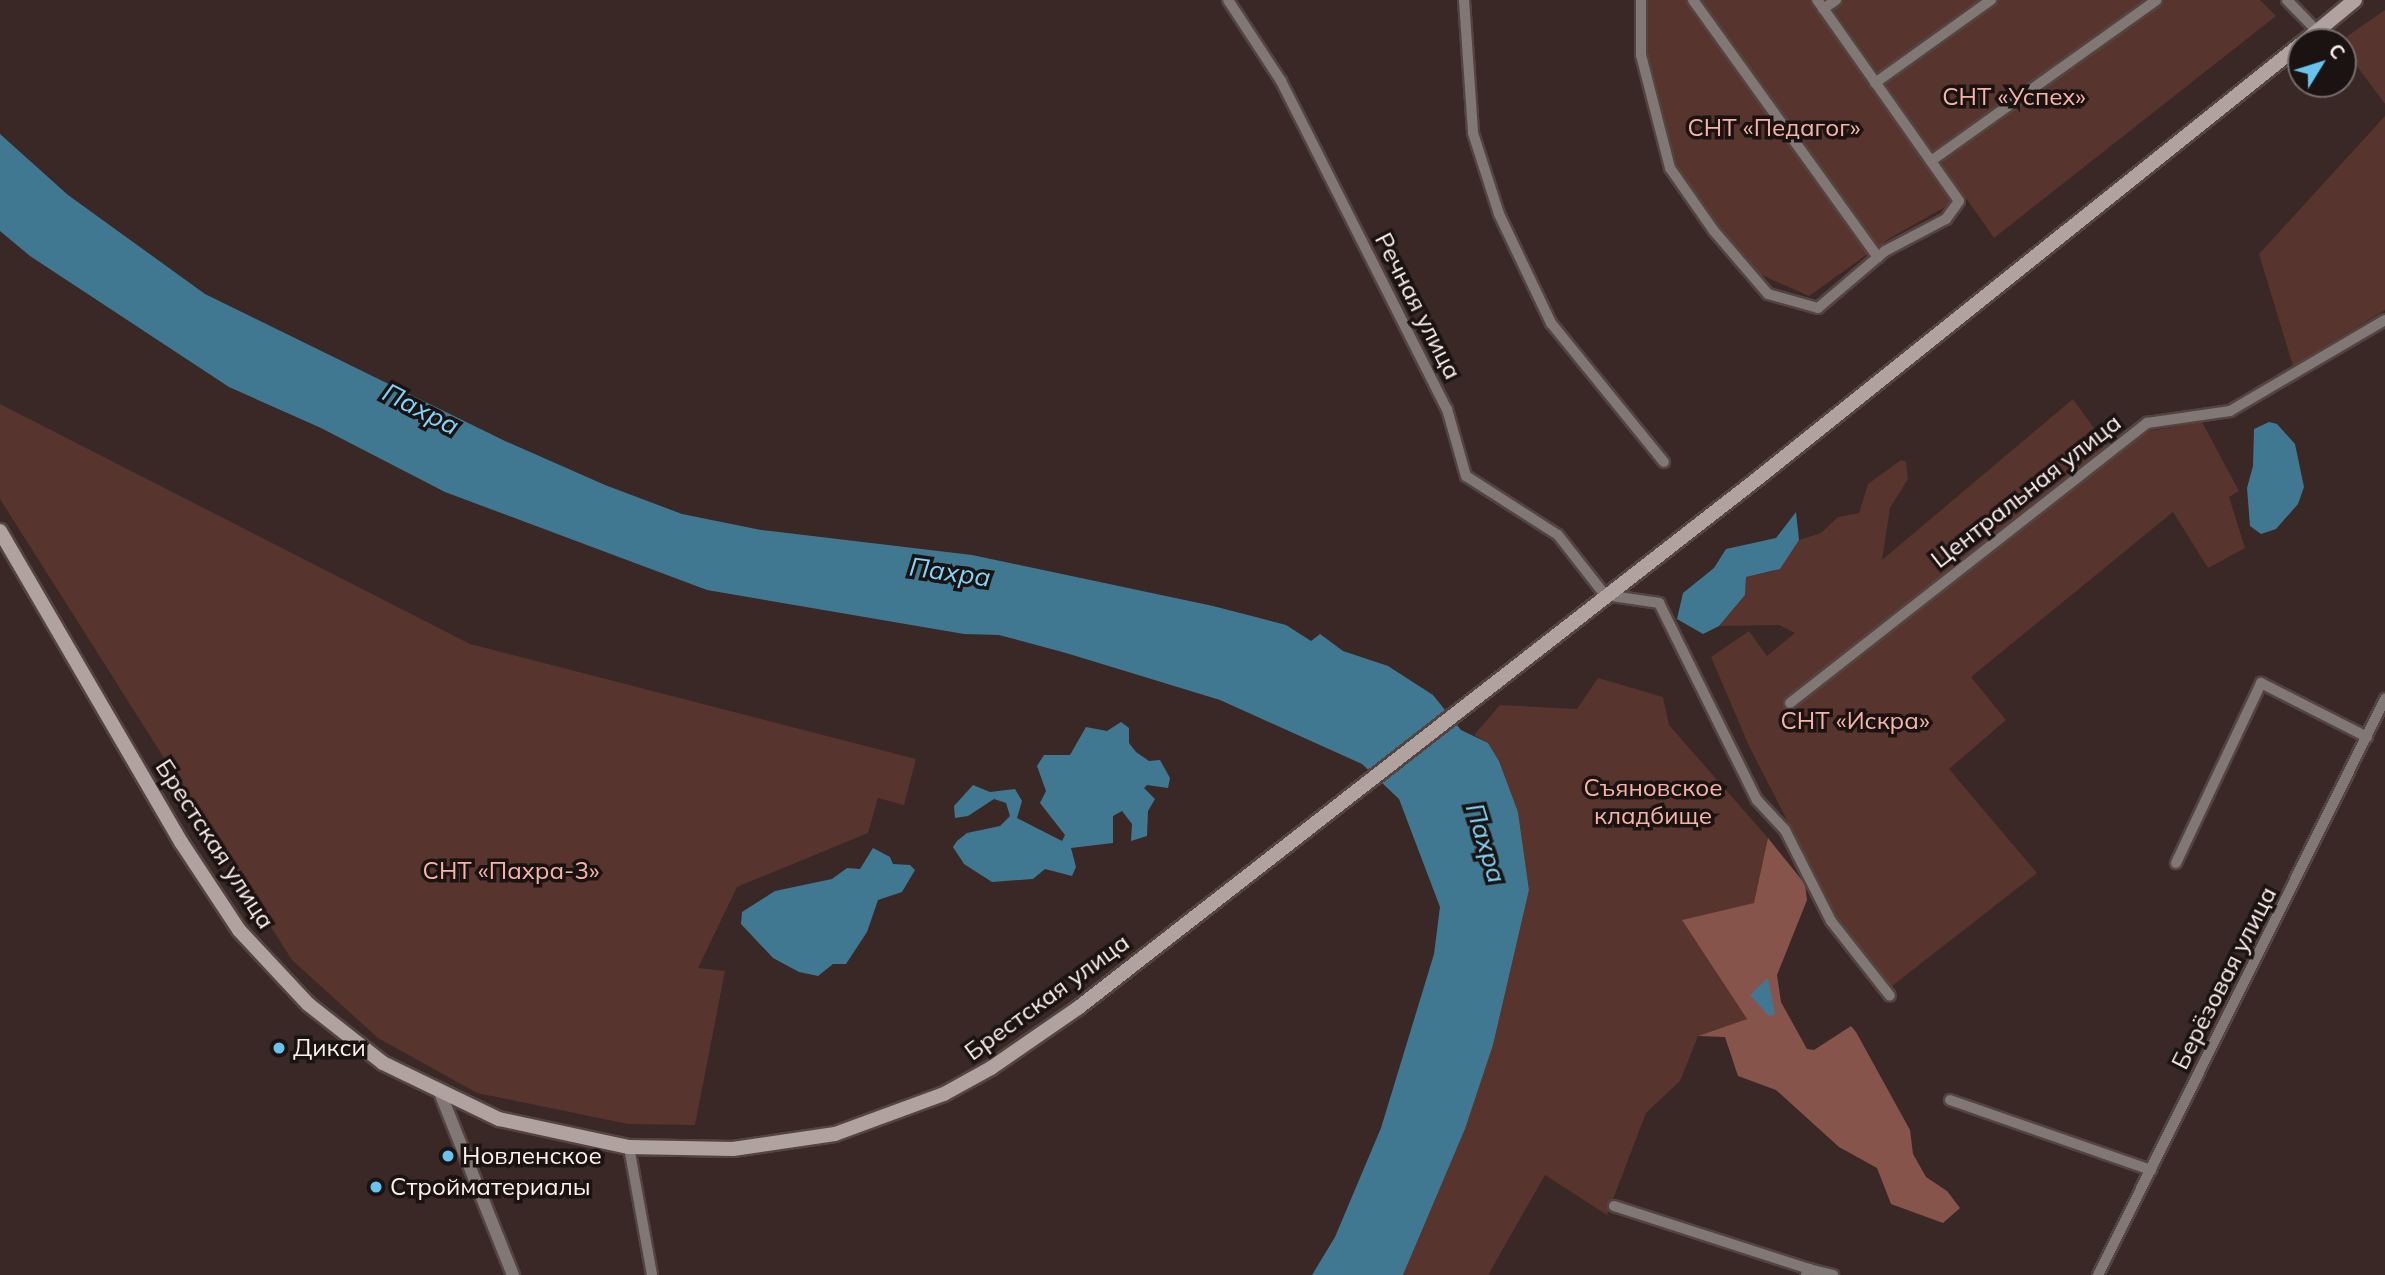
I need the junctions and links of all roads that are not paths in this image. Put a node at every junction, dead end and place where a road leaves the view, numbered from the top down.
1 (1228, 0) edge
2 (1465, 0) edge
3 (1641, 0) edge
4 (1693, 0) edge
5 (1836, 0) edge
6 (1991, 0) edge
7 (2157, 0) edge
8 (2287, 0) edge
9 (2355, 0) edge
10 (1820, 4) edge
11 (2313, 28) edge
12 (2322, 28) edge
13 (2287, 55) edge
14 (1875, 83) junction
15 (1931, 161) junction
16 (1878, 257) junction
17 (2385, 320) edge
18 (1664, 462) dead end
19 (0, 531) edge
20 (1605, 595) junction
21 (2385, 699) edge
22 (1790, 703) dead end
23 (2367, 737) junction
24 (2176, 863) dead end
25 (1890, 996) dead end
26 (441, 1095) junction
27 (1950, 1100) dead end
28 (629, 1147) junction
29 (2151, 1170) junction
30 (1614, 1206) dead end
31 (1807, 1272) edge
32 (513, 1275) edge
33 (652, 1275) edge
34 (1833, 1275) edge
35 (2098, 1275) edge

1 - 20 street, Речная улица
2 - 18 street
3 - 16 street
4 - 16 street
5 - 10 street
6 - 14 street
7 - 15 street
8 - 11 street
9 - 12 main road, Брестская улица
10 - 14 street
13 - 20 main road, Брестская улица
14 - 15 street
15 - 16 street
17 - 22 street, Центральная улица
19 - 26 main road, Брестская улица
20 - 25 street
20 - 28 main road, Брестская улица
21 - 23 street, Берёзовая улица
23 - 24 street
23 - 29 street, Берёзовая улица
26 - 28 main road, Брестская улица
26 - 32 street
27 - 29 street
28 - 33 street
29 - 35 street, Берёзовая улица
30 - 31 street
31 - 34 street

